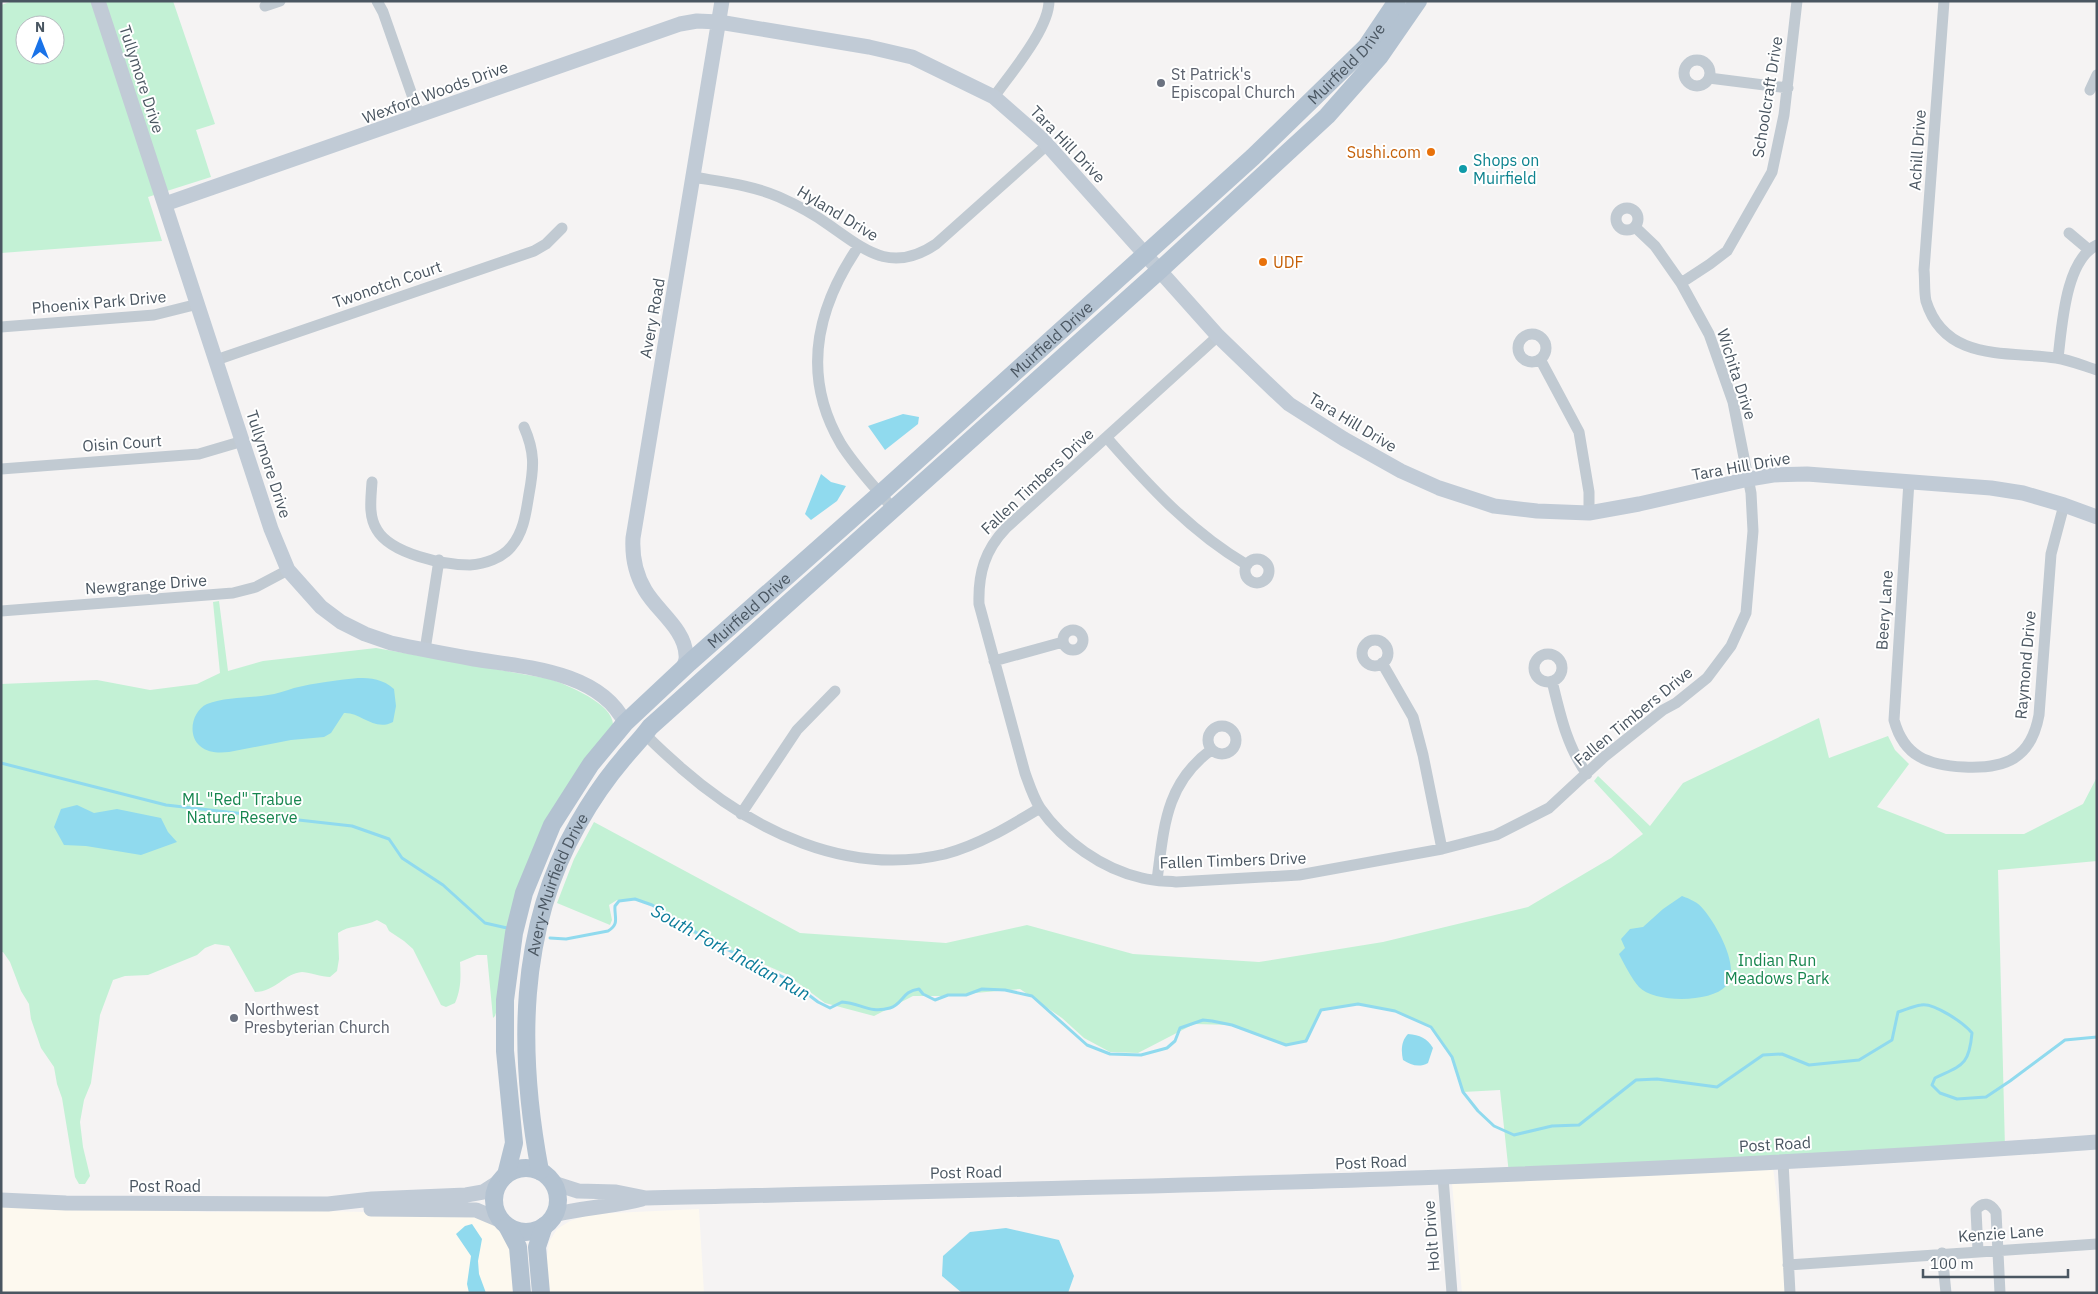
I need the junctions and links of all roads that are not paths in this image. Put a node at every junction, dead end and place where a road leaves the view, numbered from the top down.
1 (98, 1) edge
2 (280, 1) edge
3 (377, 1) edge
4 (722, 1) edge
5 (1049, 1) edge
6 (1397, 1) edge
7 (1418, 1) edge
8 (1797, 1) edge
9 (1944, 1) edge
10 (265, 6) dead end
11 (718, 22) junction
12 (2097, 75) edge
13 (1709, 78) dead end
14 (1788, 88) junction
15 (2090, 90) dead end
16 (994, 97) junction
17 (419, 115) junction
18 (1047, 145) junction
19 (693, 177) junction
20 (165, 204) junction
21 (1635, 227) dead end
22 (562, 228) dead end
23 (2068, 234) dead end
24 (858, 247) junction
25 (2092, 247) edge
26 (1146, 255) junction
27 (1160, 270) junction
28 (1681, 283) junction
29 (198, 304) junction
30 (1, 327) edge
31 (1218, 336) junction
32 (2058, 358) junction
33 (1540, 359) dead end
34 (216, 360) junction
35 (2097, 370) edge
36 (524, 426) dead end
37 (1107, 438) junction
38 (242, 441) junction
39 (1, 469) edge
40 (1749, 480) junction
41 (1909, 481) junction
42 (372, 482) dead end
43 (880, 494) junction
44 (2064, 505) junction
45 (894, 510) junction
46 (1589, 513) junction
47 (2097, 517) edge
48 (439, 560) junction
49 (1247, 565) dead end
50 (288, 570) junction
51 (1, 611) edge
52 (676, 629) junction
53 (1063, 642) dead end
54 (425, 650) junction
55 (703, 651) junction
56 (730, 653) joint
57 (994, 661) junction
58 (1382, 664) dead end
59 (686, 666) junction
60 (1552, 681) dead end
61 (835, 691) dead end
62 (626, 723) junction
63 (645, 734) junction
64 (1902, 740) joint
65 (1211, 750) dead end
66 (1587, 774) junction
67 (1040, 808) junction
68 (741, 814) junction
69 (567, 828) junction
70 (1442, 849) junction
71 (1157, 880) junction
72 (537, 924) junction
73 (2097, 1142) edge
74 (1783, 1162) junction
75 (546, 1177) junction
76 (1443, 1177) junction
77 (503, 1178) junction
78 (646, 1198) junction
79 (1, 1200) edge
80 (328, 1204) junction
81 (549, 1221) junction
82 (505, 1223) junction
83 (2097, 1244) edge
84 (1997, 1250) junction
85 (1978, 1251) junction
86 (1942, 1253) junction
87 (1788, 1265) junction
88 (522, 1293) edge
89 (541, 1293) edge
90 (1452, 1293) edge
91 (1790, 1293) edge
92 (1946, 1293) edge
93 (2000, 1293) edge

1 - 20 street, Tullymore Drive
2 - 10 street
3 - 17 street
4 - 11 street, Avery Road
5 - 16 street
6 - 26 main road, Muirfield Drive
7 - 27 main road, Muirfield Drive
8 - 14 street, Schoolcraft Drive
9 - 32 street, Achill Drive
11 - 16 street, Tara Hill Drive
11 - 17 street, Wexford Woods Drive
11 - 19 street, Avery Road
12 - 15 street
13 - 14 street
14 - 28 street, Schoolcraft Drive
16 - 18 street, Tara Hill Drive
17 - 20 street, Wexford Woods Drive
18 - 24 street, Hyland Drive
18 - 26 street, Tara Hill Drive
19 - 24 street, Hyland Drive
19 - 52 street, Avery Road
20 - 29 street, Tullymore Drive
21 - 28 street, Wichita Drive
22 - 34 street, Twonotch Court
23 - 25 street
24 - 43 street
25 - 32 street
26 - 27 street, Tara Hill Drive
26 - 43 main road, Muirfield Drive
27 - 31 street, Tara Hill Drive
27 - 45 main road, Muirfield Drive
28 - 40 street, Wichita Drive
29 - 30 street, Phoenix Park Drive
29 - 34 street, Tullymore Drive
31 - 37 street, Fallen Timbers Drive
31 - 46 street, Tara Hill Drive
32 - 35 street
33 - 46 street
34 - 38 street, Tullymore Drive
36 - 48 street
37 - 49 street
37 - 57 street, Fallen Timbers Drive
38 - 39 street, Oisin Court
38 - 50 street, Tullymore Drive
40 - 41 street, Tara Hill Drive
40 - 46 street, Tara Hill Drive
40 - 66 street, Fallen Timbers Drive
41 - 44 street, Tara Hill Drive
41 - 64 street, Beery Lane
42 - 48 street
43 - 45 street
43 - 55 main road, Muirfield Drive
44 - 47 street, Tara Hill Drive
44 - 64 street, Raymond Drive
45 - 56 main road, Muirfield Drive
48 - 54 street
50 - 51 street, Newgrange Drive
50 - 54 street, Tullymore Drive
52 - 55 street, Avery Road
52 - 59 street, Avery Road
53 - 57 street
54 - 62 street, Tullymore Drive
55 - 59 main road, Muirfield Drive
55 - 69 main road
56 - 63 main road, Avery-Muirfield Drive
57 - 67 street, Fallen Timbers Drive
58 - 70 street
59 - 62 main road, Avery-Muirfield Drive
60 - 66 street
61 - 68 street
62 - 69 main road
62 - 77 main road, Avery-Muirfield Drive
63 - 68 street
63 - 72 main road, Avery-Muirfield Drive
65 - 71 street
66 - 70 street, Fallen Timbers Drive
67 - 68 street
67 - 71 street, Fallen Timbers Drive
69 - 72 main road
70 - 71 street, Fallen Timbers Drive
72 - 75 main road, Avery-Muirfield Drive
73 - 74 street, Post Road
74 - 76 street, Post Road
74 - 87 street
75 - 77 main road
75 - 78 street, Post Road
75 - 81 main road
76 - 78 street, Post Road
76 - 90 street, Holt Drive
77 - 80 street, Post Road
77 - 82 main road
78 - 81 street, Post Road
79 - 80 street, Post Road
80 - 82 street, Post Road
81 - 82 main road
81 - 89 main road
82 - 88 main road
83 - 84 street, Kenzie Lane
84 - 85 street, Kenzie Lane
84 - 85 street
84 - 93 street
85 - 86 street, Kenzie Lane
86 - 87 street, Kenzie Lane
86 - 92 street
87 - 91 street

